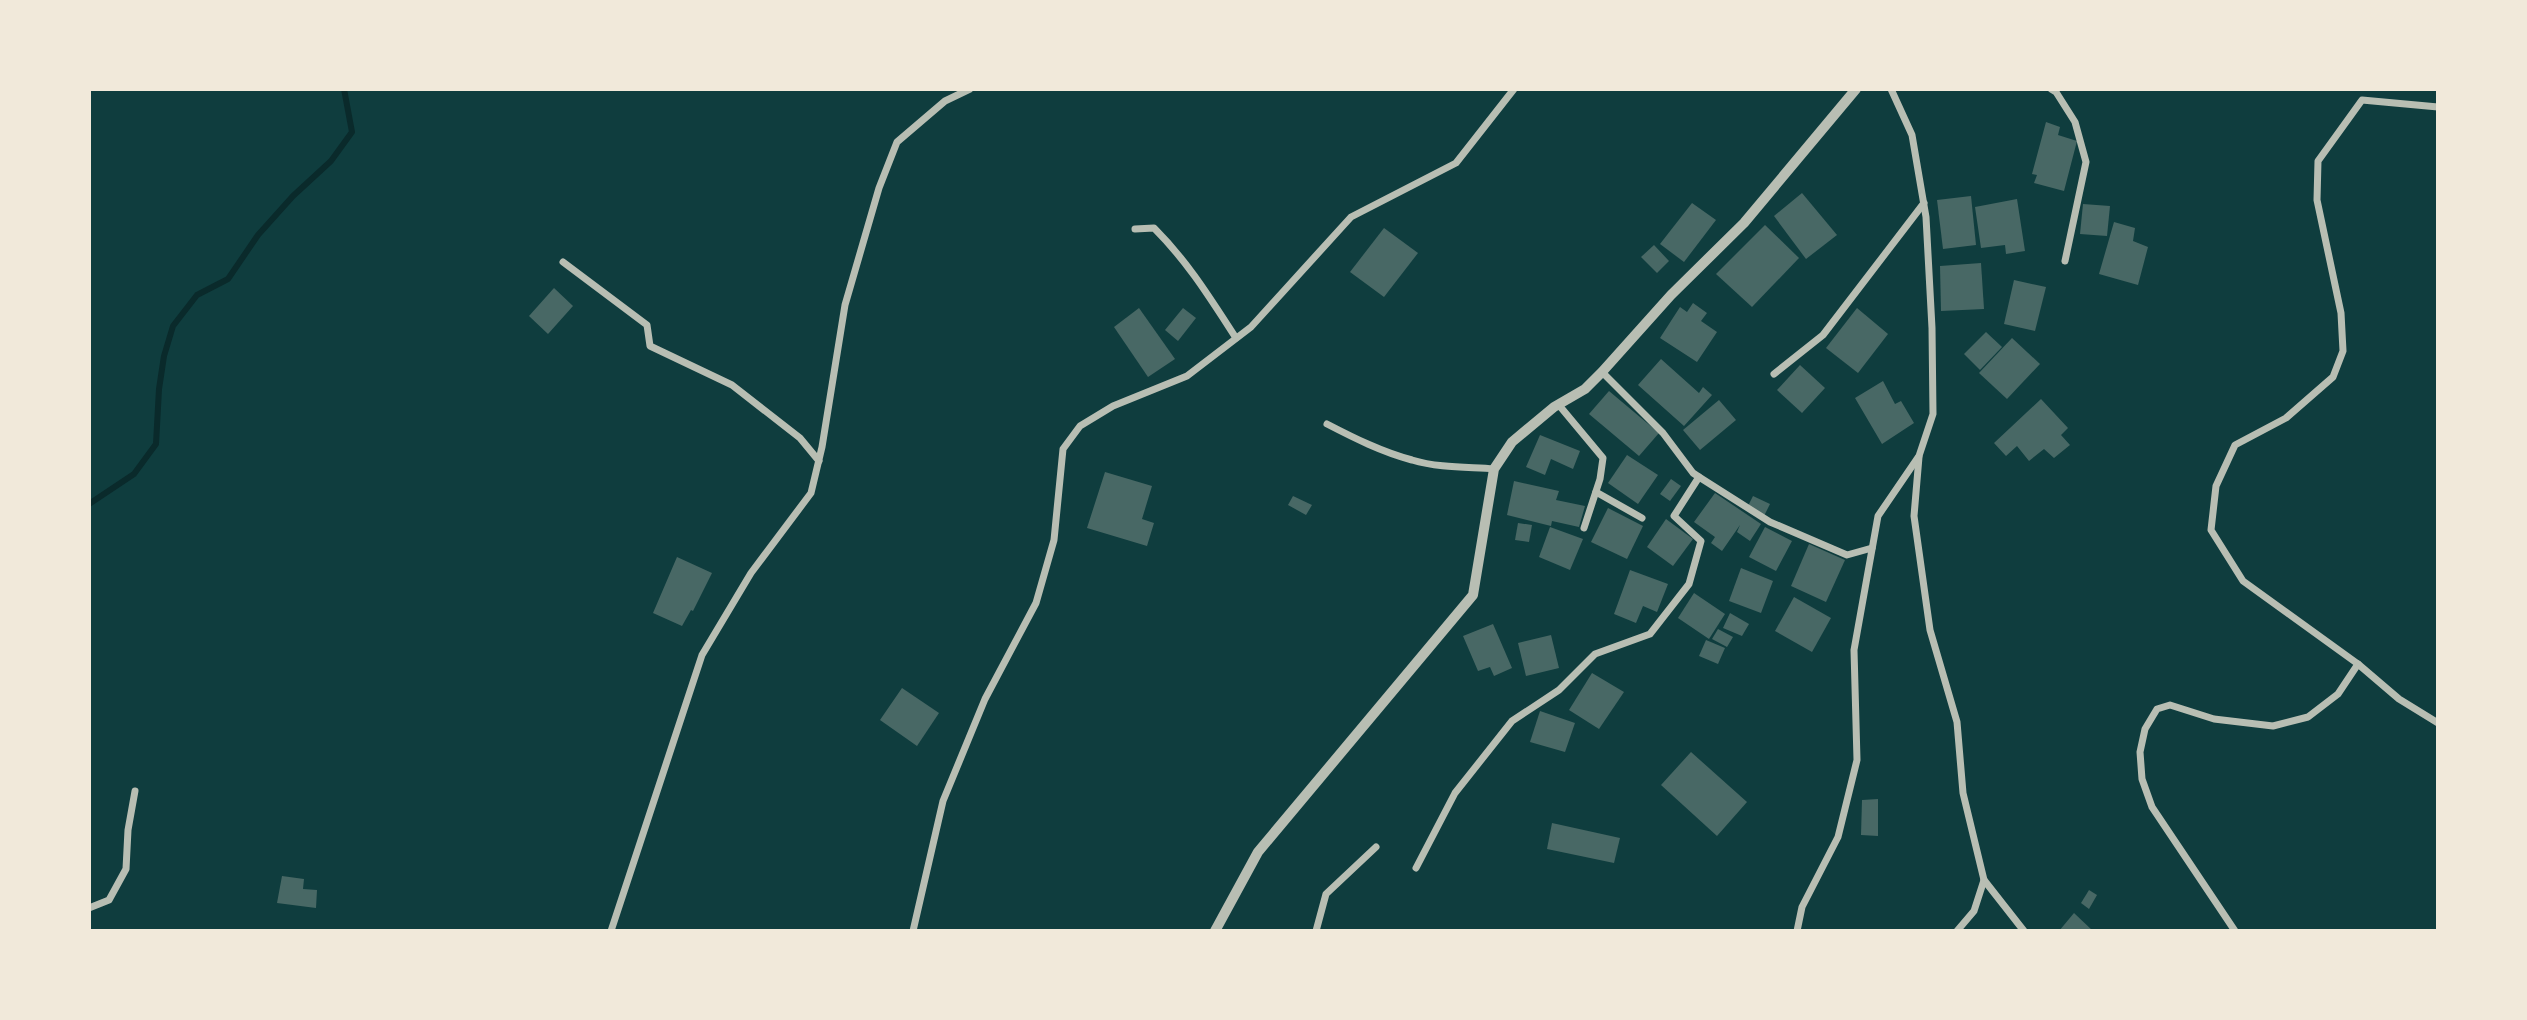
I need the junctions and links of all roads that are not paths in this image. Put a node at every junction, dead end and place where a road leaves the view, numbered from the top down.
1 (970, 89) edge
2 (1514, 89) edge
3 (1856, 89) edge
4 (1891, 89) edge
5 (2051, 89) edge
6 (2438, 107) edge
7 (1924, 203) junction
8 (1135, 229) dead end
9 (2065, 261) dead end
10 (563, 262) dead end
11 (1236, 338) junction
12 (1602, 372) junction
13 (1774, 374) dead end
14 (1558, 404) junction
15 (1326, 424) dead end
16 (1919, 456) junction
17 (819, 461) junction
18 (1494, 469) junction
19 (1699, 477) junction
20 (1596, 492) junction
21 (1642, 518) dead end
22 (1584, 528) dead end
23 (1872, 548) junction
24 (2358, 664) junction
25 (2438, 723) edge
26 (135, 791) dead end
27 (1376, 847) dead end
28 (1416, 868) dead end
29 (1984, 880) junction
30 (89, 908) edge
31 (611, 931) edge
32 (914, 931) edge
33 (1215, 931) edge
34 (1315, 931) edge
35 (1797, 931) edge
36 (1957, 931) edge
37 (2024, 931) edge
38 (2235, 931) edge

1 - 17 street
2 - 11 street
3 - 12 street
4 - 7 street
5 - 9 street
6 - 24 street
7 - 13 street
7 - 16 street
8 - 11 street
10 - 17 street
11 - 32 street
12 - 14 street
12 - 19 street
14 - 18 street
14 - 20 street
15 - 18 street
16 - 23 street
16 - 29 street
17 - 31 street
18 - 33 street
19 - 23 street
19 - 28 street
20 - 21 street
20 - 22 street
23 - 35 street
24 - 25 street
24 - 38 street
26 - 30 street
27 - 34 street
29 - 36 street
29 - 37 street

